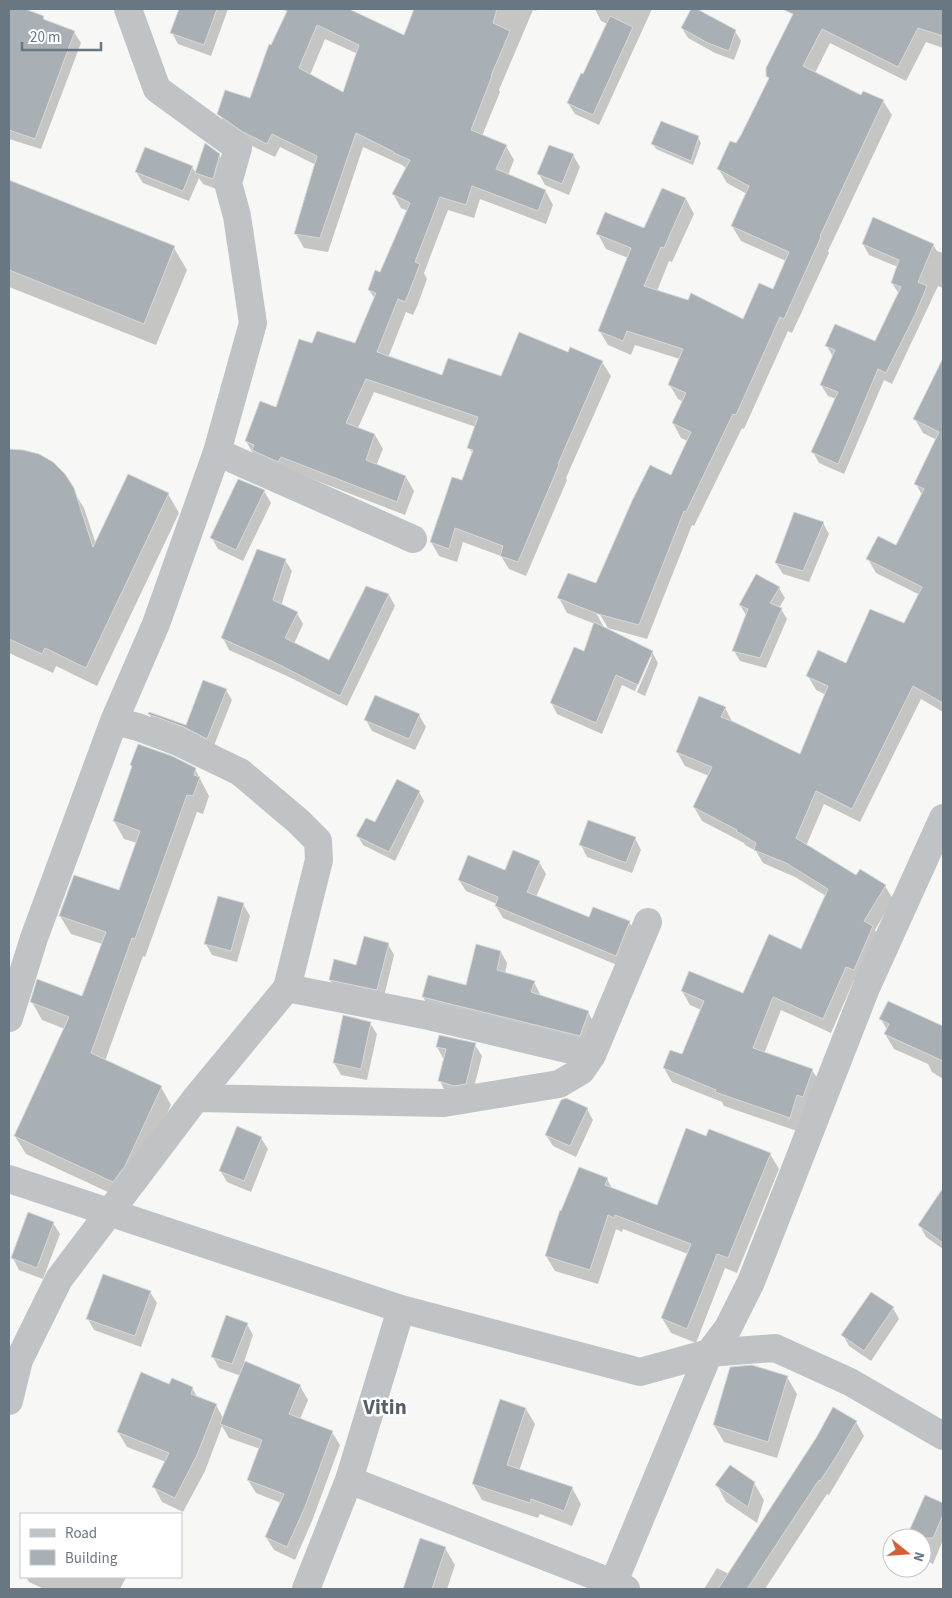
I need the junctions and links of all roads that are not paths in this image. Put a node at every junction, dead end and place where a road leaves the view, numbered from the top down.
1 (128, 9) edge
2 (217, 452) junction
3 (412, 539) dead end
4 (114, 721) junction
5 (943, 818) edge
6 (648, 922) dead end
7 (287, 988) junction
8 (9, 1018) edge
9 (592, 1055) junction
10 (196, 1098) junction
11 (9, 1179) edge
12 (111, 1212) junction
13 (401, 1309) junction
14 (709, 1353) junction
15 (9, 1401) edge
16 (943, 1436) edge
17 (349, 1480) junction
18 (617, 1587) edge
19 (306, 1589) edge

1 - 2 street
2 - 3 street
2 - 4 street
4 - 7 street
4 - 8 street
5 - 14 street
6 - 9 street
7 - 9 street
7 - 10 street
9 - 10 street
10 - 12 street
11 - 12 street
12 - 13 street
12 - 15 street
13 - 14 street
13 - 17 street
14 - 16 street
14 - 18 street
17 - 18 street
17 - 19 street

